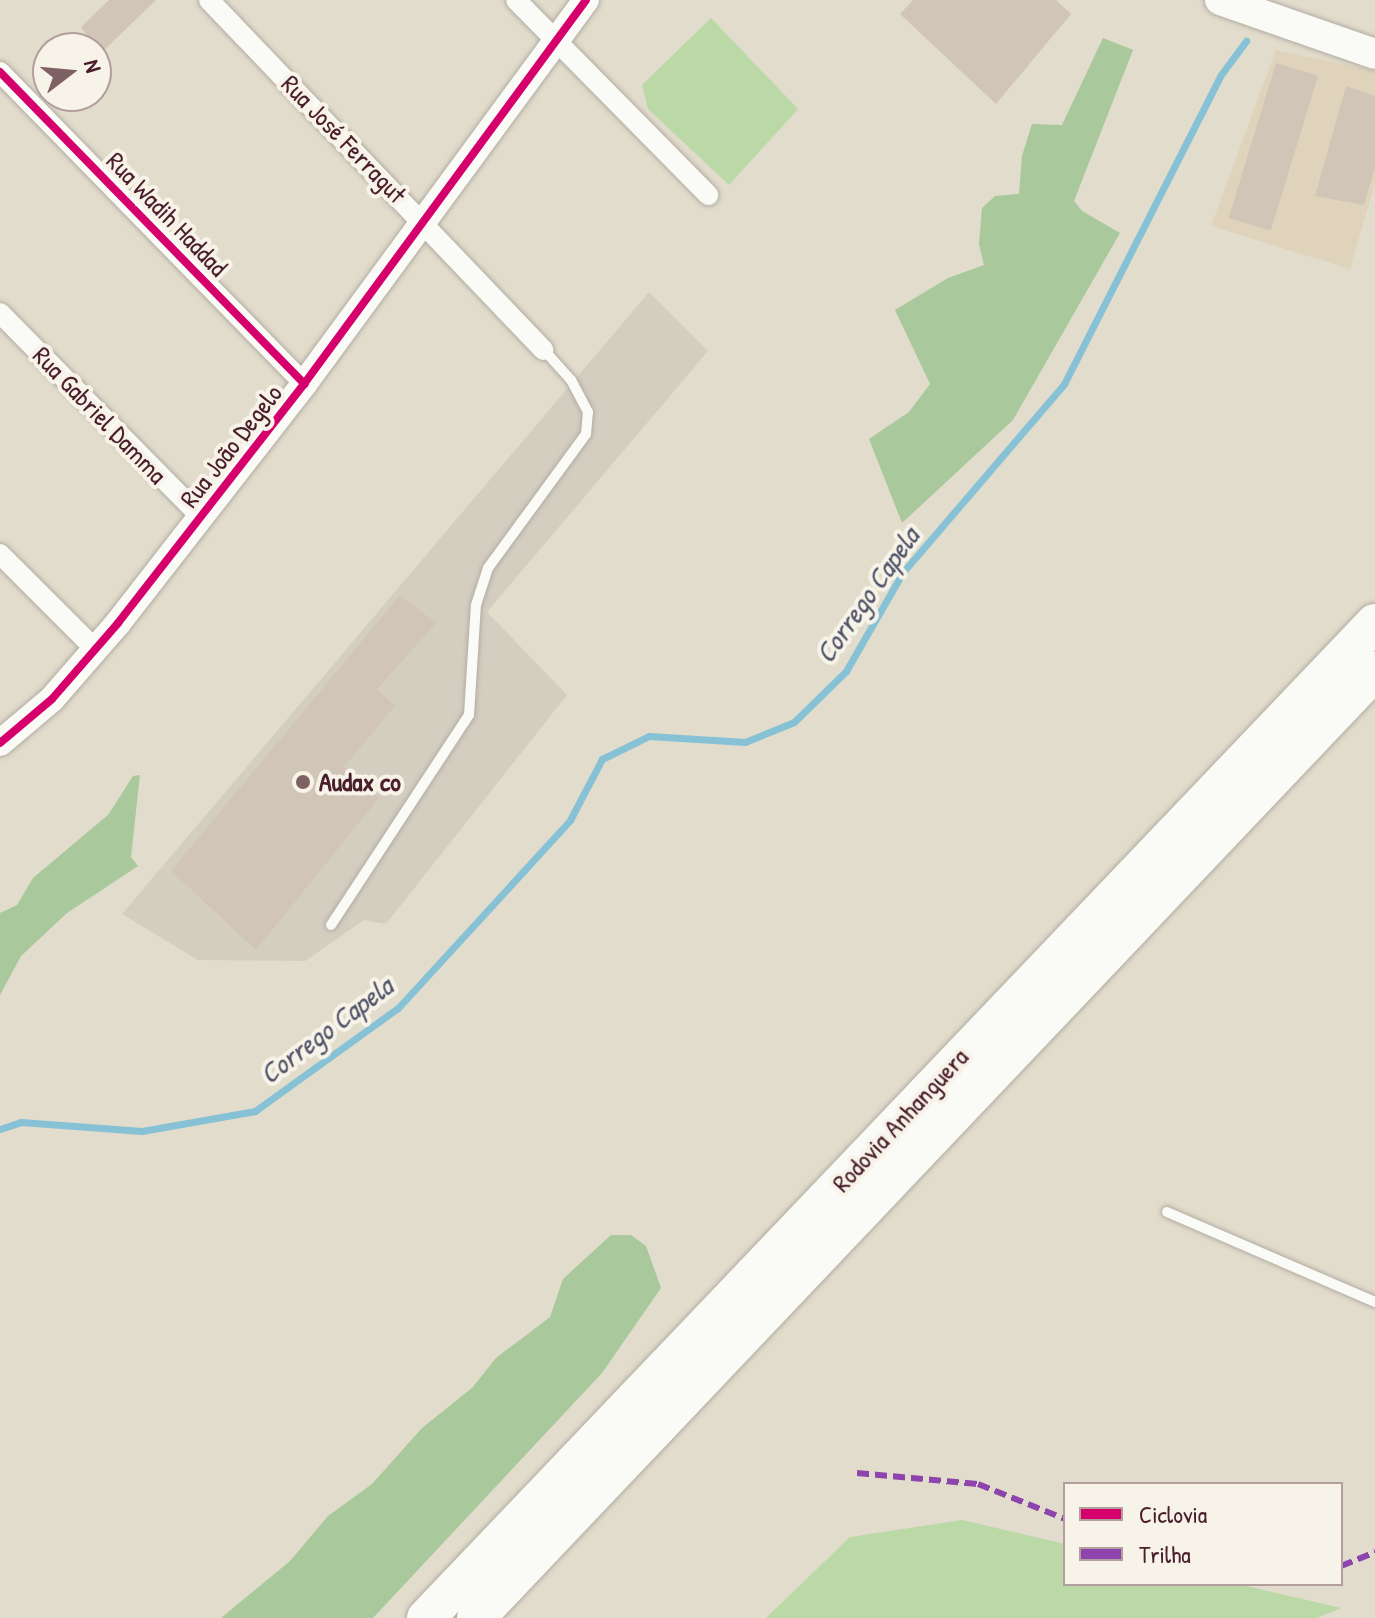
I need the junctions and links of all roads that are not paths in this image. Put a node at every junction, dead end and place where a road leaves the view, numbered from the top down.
1 (209, 0) edge
2 (516, 0) edge
3 (586, 0) edge
4 (1231, 2) edge
5 (554, 38) junction
6 (1375, 54) edge
7 (0, 72) edge
8 (708, 195) dead end
9 (423, 221) junction
10 (0, 313) edge
11 (544, 350) joint
12 (304, 384) junction
13 (201, 517) junction
14 (0, 554) edge
15 (1375, 623) edge
16 (96, 650) junction
17 (1375, 671) edge
18 (0, 743) edge
19 (331, 925) dead end
20 (1167, 1212) dead end
21 (1375, 1302) edge
22 (426, 1618) edge
23 (476, 1618) edge

1 - 9 street, Rua José Ferragut
2 - 5 street
3 - 5 street, Rua João Degelo
4 - 6 main road
5 - 8 street
5 - 9 street, Rua João Degelo
7 - 12 street, Rua Wadih Haddad
9 - 11 street, Rua José Ferragut
9 - 12 street, Rua João Degelo
10 - 13 street, Rua Gabriel Damma
11 - 19 lane
12 - 13 street, Rua João Degelo
13 - 16 street, Rua João Degelo
14 - 16 street
15 - 22 highway, Rodovia Anhanguera
16 - 18 street, Rua João Degelo
17 - 23 highway, Rodovia Anhanguera
20 - 21 lane

